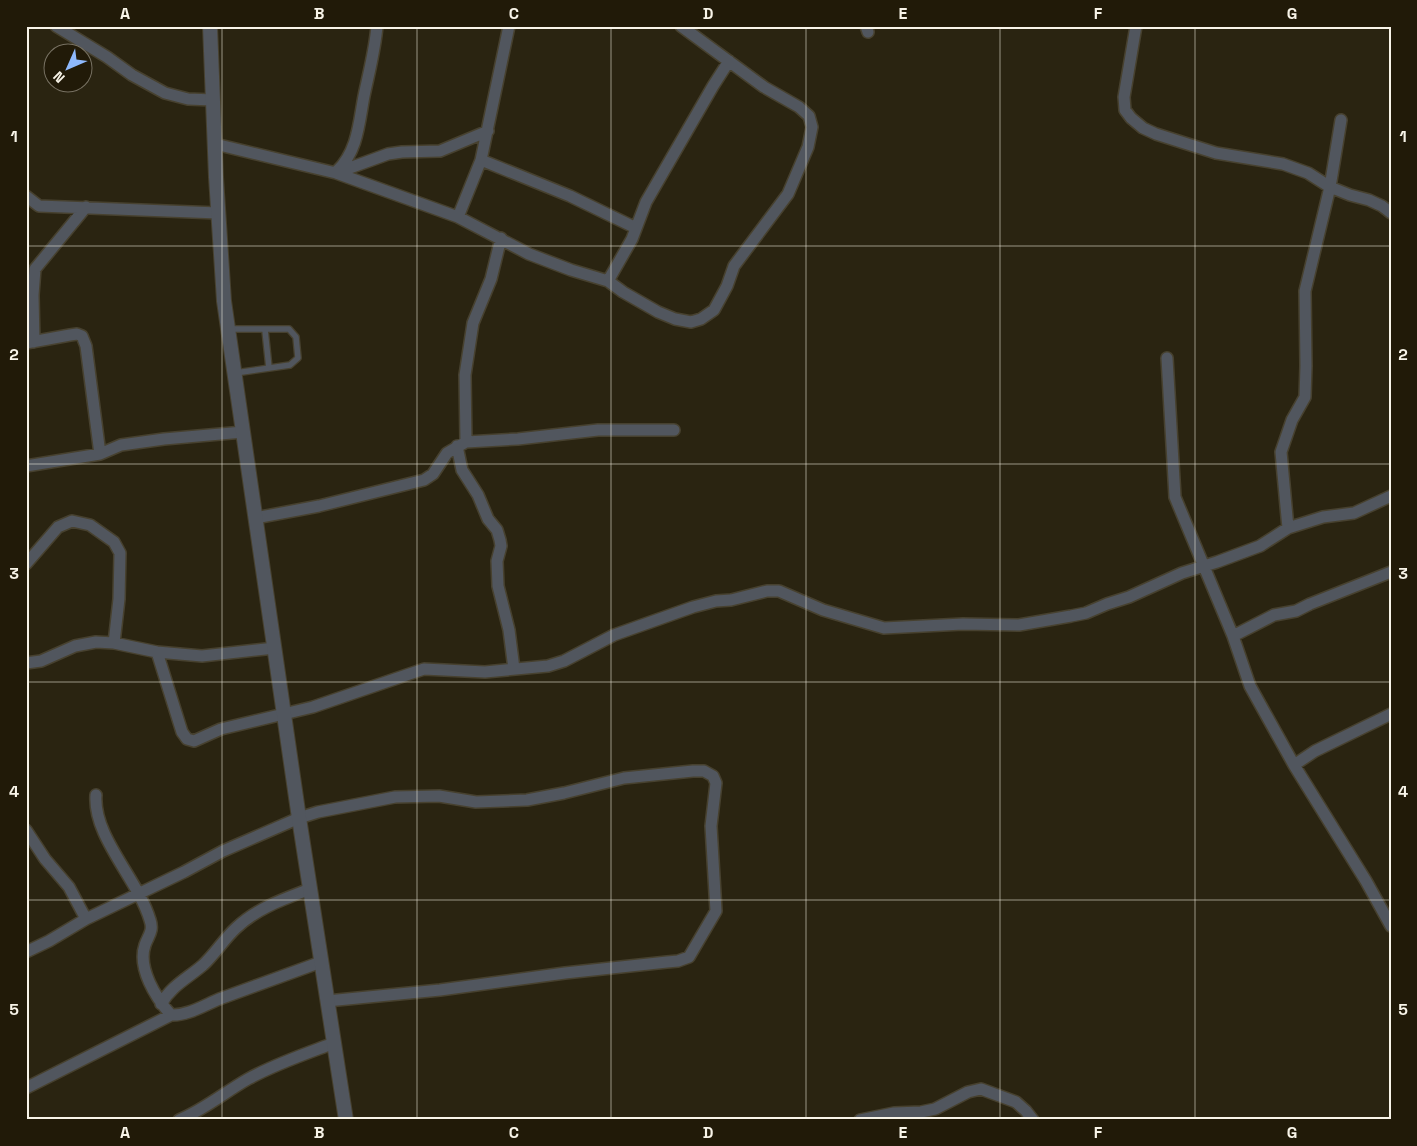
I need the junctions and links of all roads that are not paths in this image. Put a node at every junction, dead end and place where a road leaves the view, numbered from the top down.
1 (56, 26) edge
2 (210, 26) edge
3 (377, 26) edge
4 (509, 26) edge
5 (681, 26) edge
6 (1136, 26) edge
7 (729, 61) junction
8 (213, 100) junction
9 (1341, 120) dead end
10 (488, 131) junction
11 (215, 144) junction
12 (481, 160) junction
13 (336, 173) junction
14 (1330, 188) junction
15 (26, 196) edge
16 (86, 207) junction
17 (218, 213) junction
18 (1391, 213) edge
19 (458, 217) junction
20 (636, 228) junction
21 (501, 238) junction
22 (608, 281) junction
23 (228, 330) junction
24 (265, 330) junction
25 (30, 342) edge
26 (1167, 358) dead end
27 (269, 368) junction
28 (235, 373) junction
29 (674, 430) dead end
30 (244, 432) junction
31 (462, 444) junction
32 (100, 454) junction
33 (26, 466) edge
34 (1391, 496) edge
35 (256, 518) junction
36 (1288, 528) junction
37 (26, 564) edge
38 (1205, 566) junction
39 (1391, 572) edge
40 (1233, 636) junction
41 (114, 643) junction
42 (275, 648) junction
43 (157, 652) junction
44 (26, 663) edge
45 (514, 669) junction
46 (1391, 714) edge
47 (284, 715) junction
48 (1294, 765) junction
49 (96, 795) dead end
50 (299, 818) junction
51 (26, 830) edge
52 (310, 889) junction
53 (138, 893) junction
54 (86, 918) junction
55 (1391, 926) edge
56 (26, 952) edge
57 (321, 962) junction
58 (327, 1001) junction
59 (161, 1004) junction
60 (171, 1015) junction
61 (334, 1043) junction
62 (26, 1088) edge
63 (895, 1116) edge
64 (179, 1120) edge
65 (346, 1120) edge
66 (860, 1120) edge
67 (1033, 1120) edge

1 - 8 street
2 - 8 street
3 - 13 street
4 - 10 street
5 - 7 street
6 - 14 street
7 - 20 street
7 - 22 street
8 - 11 street
9 - 14 street
10 - 12 street
10 - 13 street
11 - 13 street
11 - 17 street
12 - 19 street
12 - 20 street
13 - 19 street
14 - 18 street
14 - 36 street
15 - 16 street
16 - 17 street
16 - 25 street
17 - 23 street
19 - 21 street
20 - 22 street
21 - 22 street
21 - 31 street
23 - 24 lane
23 - 28 street
24 - 27 lane
24 - 27 lane
25 - 32 street
26 - 38 street
27 - 28 lane
28 - 30 street
29 - 31 street
30 - 32 street
30 - 35 street
31 - 35 street
31 - 45 street
32 - 33 street
34 - 36 street
35 - 42 street
36 - 38 street
37 - 41 street
38 - 40 street
38 - 45 street
39 - 40 street
40 - 48 street
41 - 43 street
41 - 44 street
42 - 43 street
42 - 47 street
43 - 47 street
45 - 47 street
46 - 48 street
47 - 50 street
48 - 55 street
49 - 53 street
50 - 52 street
50 - 53 street
50 - 58 street
51 - 54 street
52 - 57 street
52 - 59 street
53 - 54 street
53 - 59 street
54 - 56 street
57 - 58 street
57 - 60 street
58 - 61 street
59 - 60 street
60 - 62 street
61 - 64 street
61 - 65 street
63 - 66 street
63 - 67 street

